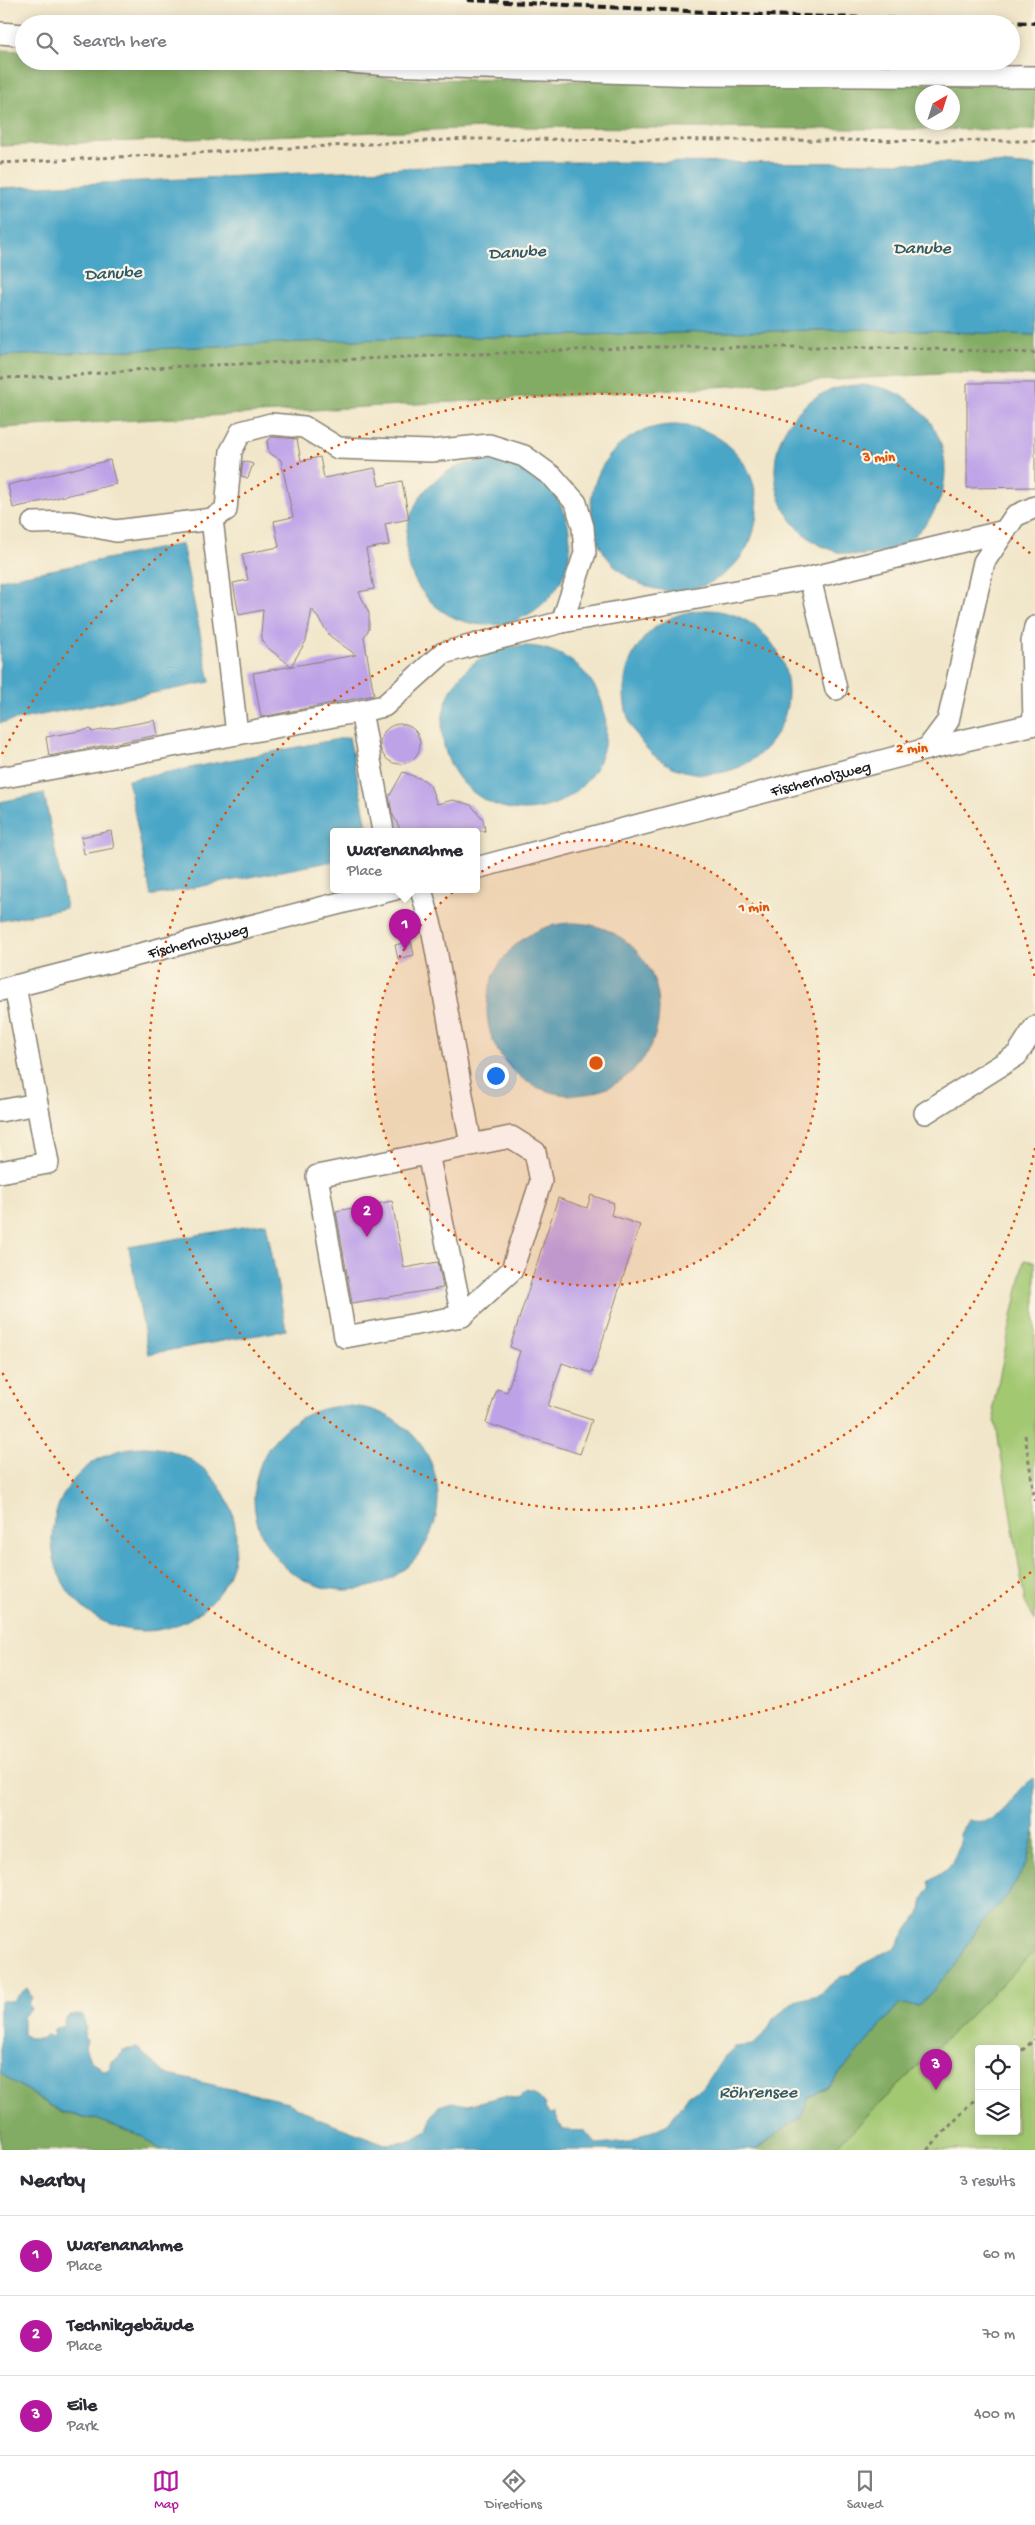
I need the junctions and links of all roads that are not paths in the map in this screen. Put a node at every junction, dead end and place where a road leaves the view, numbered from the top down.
1 (0, 33) edge
2 (15, 34) edge
3 (561, 70) edge
4 (1035, 77) edge
5 (1035, 507) edge
6 (212, 519) junction
7 (33, 523) dead end
8 (1005, 531) junction
9 (810, 578) junction
10 (562, 622) junction
11 (1034, 637) edge
12 (836, 688) dead end
13 (361, 711) junction
14 (1035, 724) edge
15 (237, 734) junction
16 (927, 749) junction
17 (0, 778) edge
18 (382, 828) edge
19 (480, 867) edge
20 (378, 893) edge
21 (422, 893) edge
22 (8, 988) edge
23 (1035, 1027) edge
24 (37, 1104) junction
25 (0, 1111) edge
26 (925, 1114) dead end
27 (471, 1145) junction
28 (428, 1154) junction
29 (0, 1172) edge
30 (462, 1316) junction

1 - 2 street
3 - 4 street
5 - 8 street
6 - 7 street
6 - 10 street
6 - 15 street
8 - 9 street
8 - 16 street
9 - 10 street
9 - 12 street
10 - 13 street
11 - 14 street
13 - 15 street
13 - 18 street
14 - 16 street, Fischerholzweg
15 - 17 street
16 - 19 street, Fischerholzweg
20 - 22 street, Fischerholzweg
21 - 27 street
22 - 24 street
23 - 26 street
24 - 25 street
24 - 29 street
27 - 28 street
27 - 30 street
28 - 30 street
28 - 30 street

